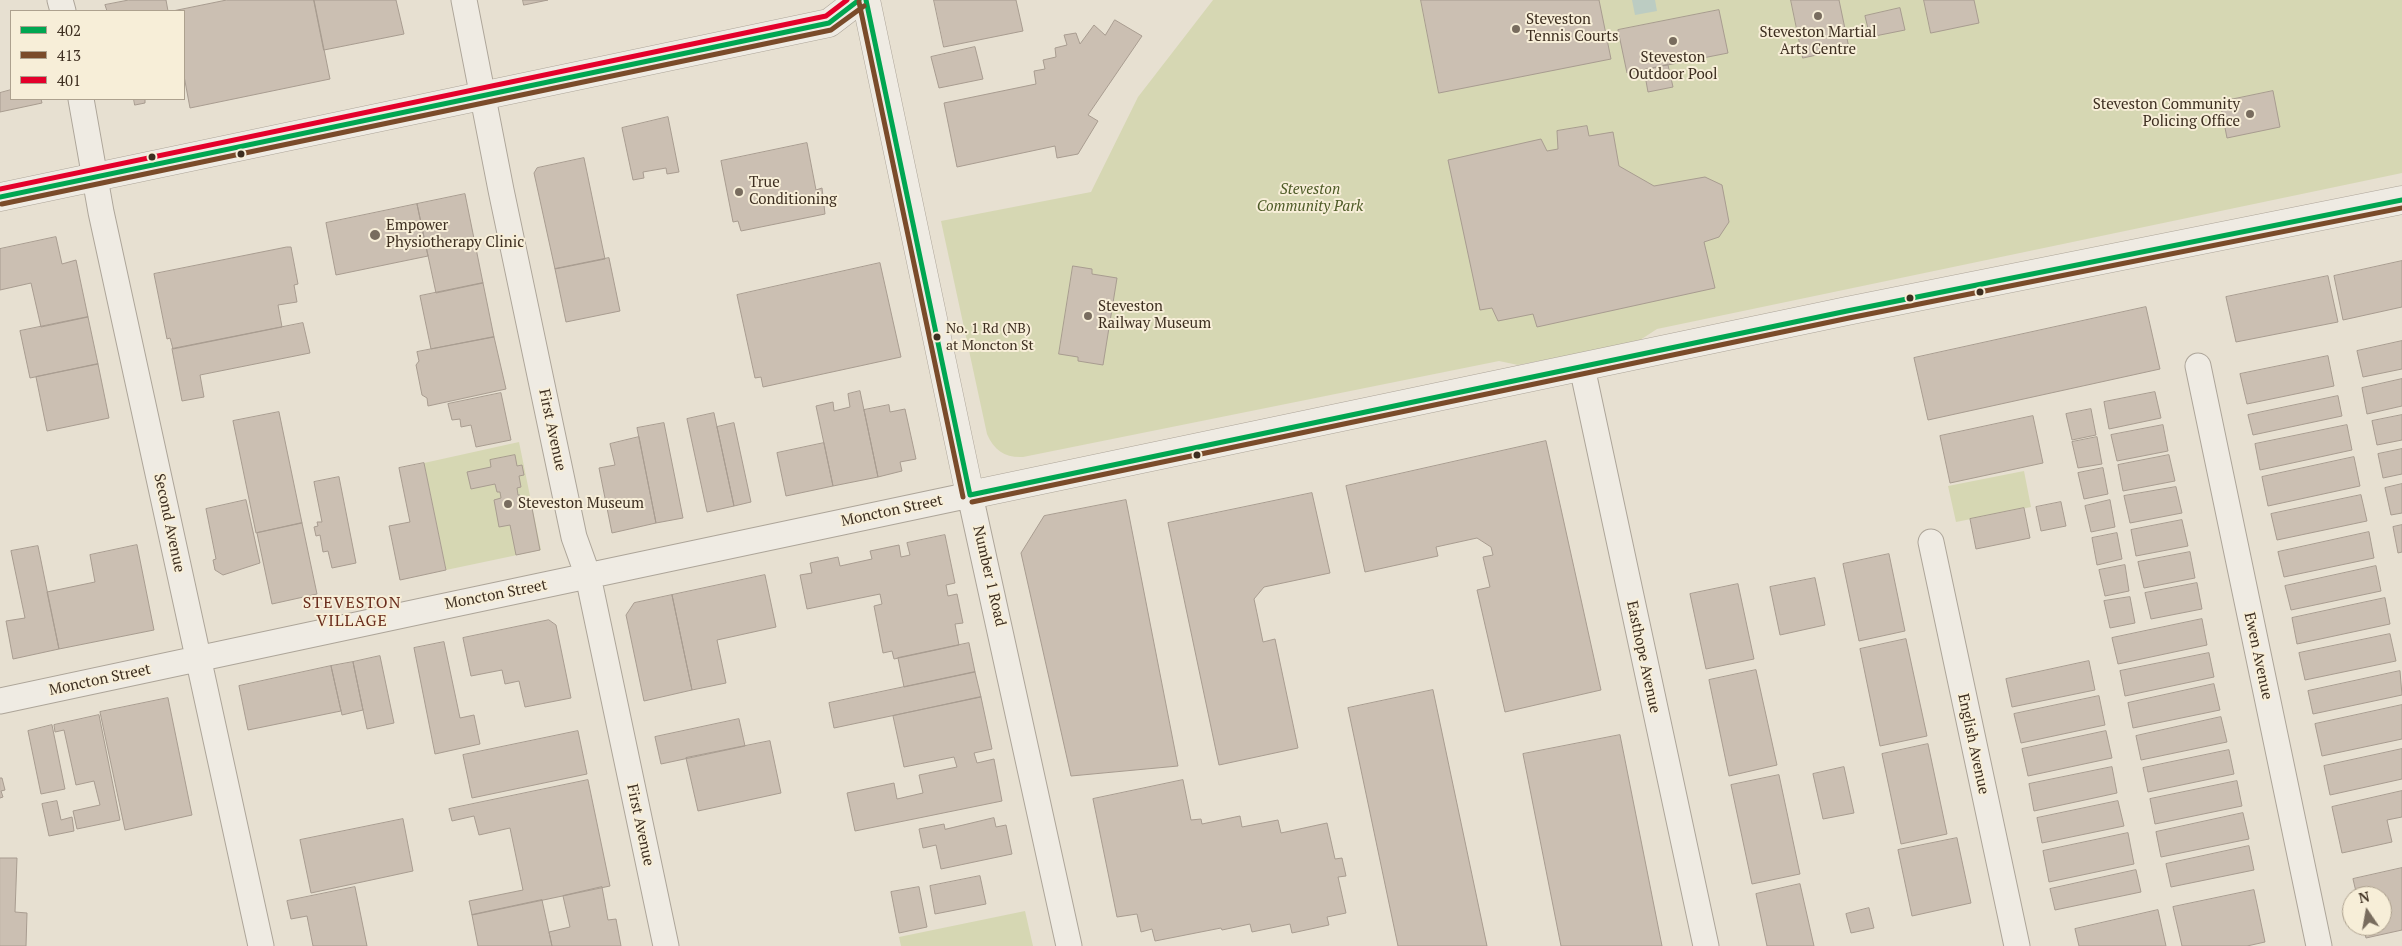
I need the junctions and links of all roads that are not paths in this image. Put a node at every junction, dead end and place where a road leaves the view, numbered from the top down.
1 (464, 0) edge
2 (859, 0) edge
3 (866, 0) edge
4 (482, 95) junction
5 (81, 100) edge
6 (96, 176) junction
7 (0, 197) edge
8 (2402, 200) edge
9 (2198, 366) dead end
10 (1582, 367) junction
11 (970, 494) junction
12 (1932, 542) dead end
13 (588, 576) junction
14 (198, 659) junction
15 (0, 701) edge
16 (261, 946) edge
17 (666, 946) edge
18 (1069, 946) edge
19 (1706, 946) edge
20 (2017, 946) edge
21 (2319, 946) edge

1 - 4 street, First Avenue
2 - 4 street
3 - 11 street, Number 1 Road
4 - 6 street
4 - 13 street, First Avenue
5 - 6 street, Second Avenue
6 - 7 street
6 - 14 street, Second Avenue
8 - 10 street, Moncton Street
9 - 21 street, Ewen Avenue
10 - 11 street, Moncton Street
10 - 19 street, Easthope Avenue
11 - 13 street, Moncton Street
11 - 18 street, Number 1 Road
12 - 20 street, English Avenue
13 - 14 street, Moncton Street
13 - 17 street, First Avenue
14 - 15 street, Moncton Street
14 - 16 street, Second Avenue

